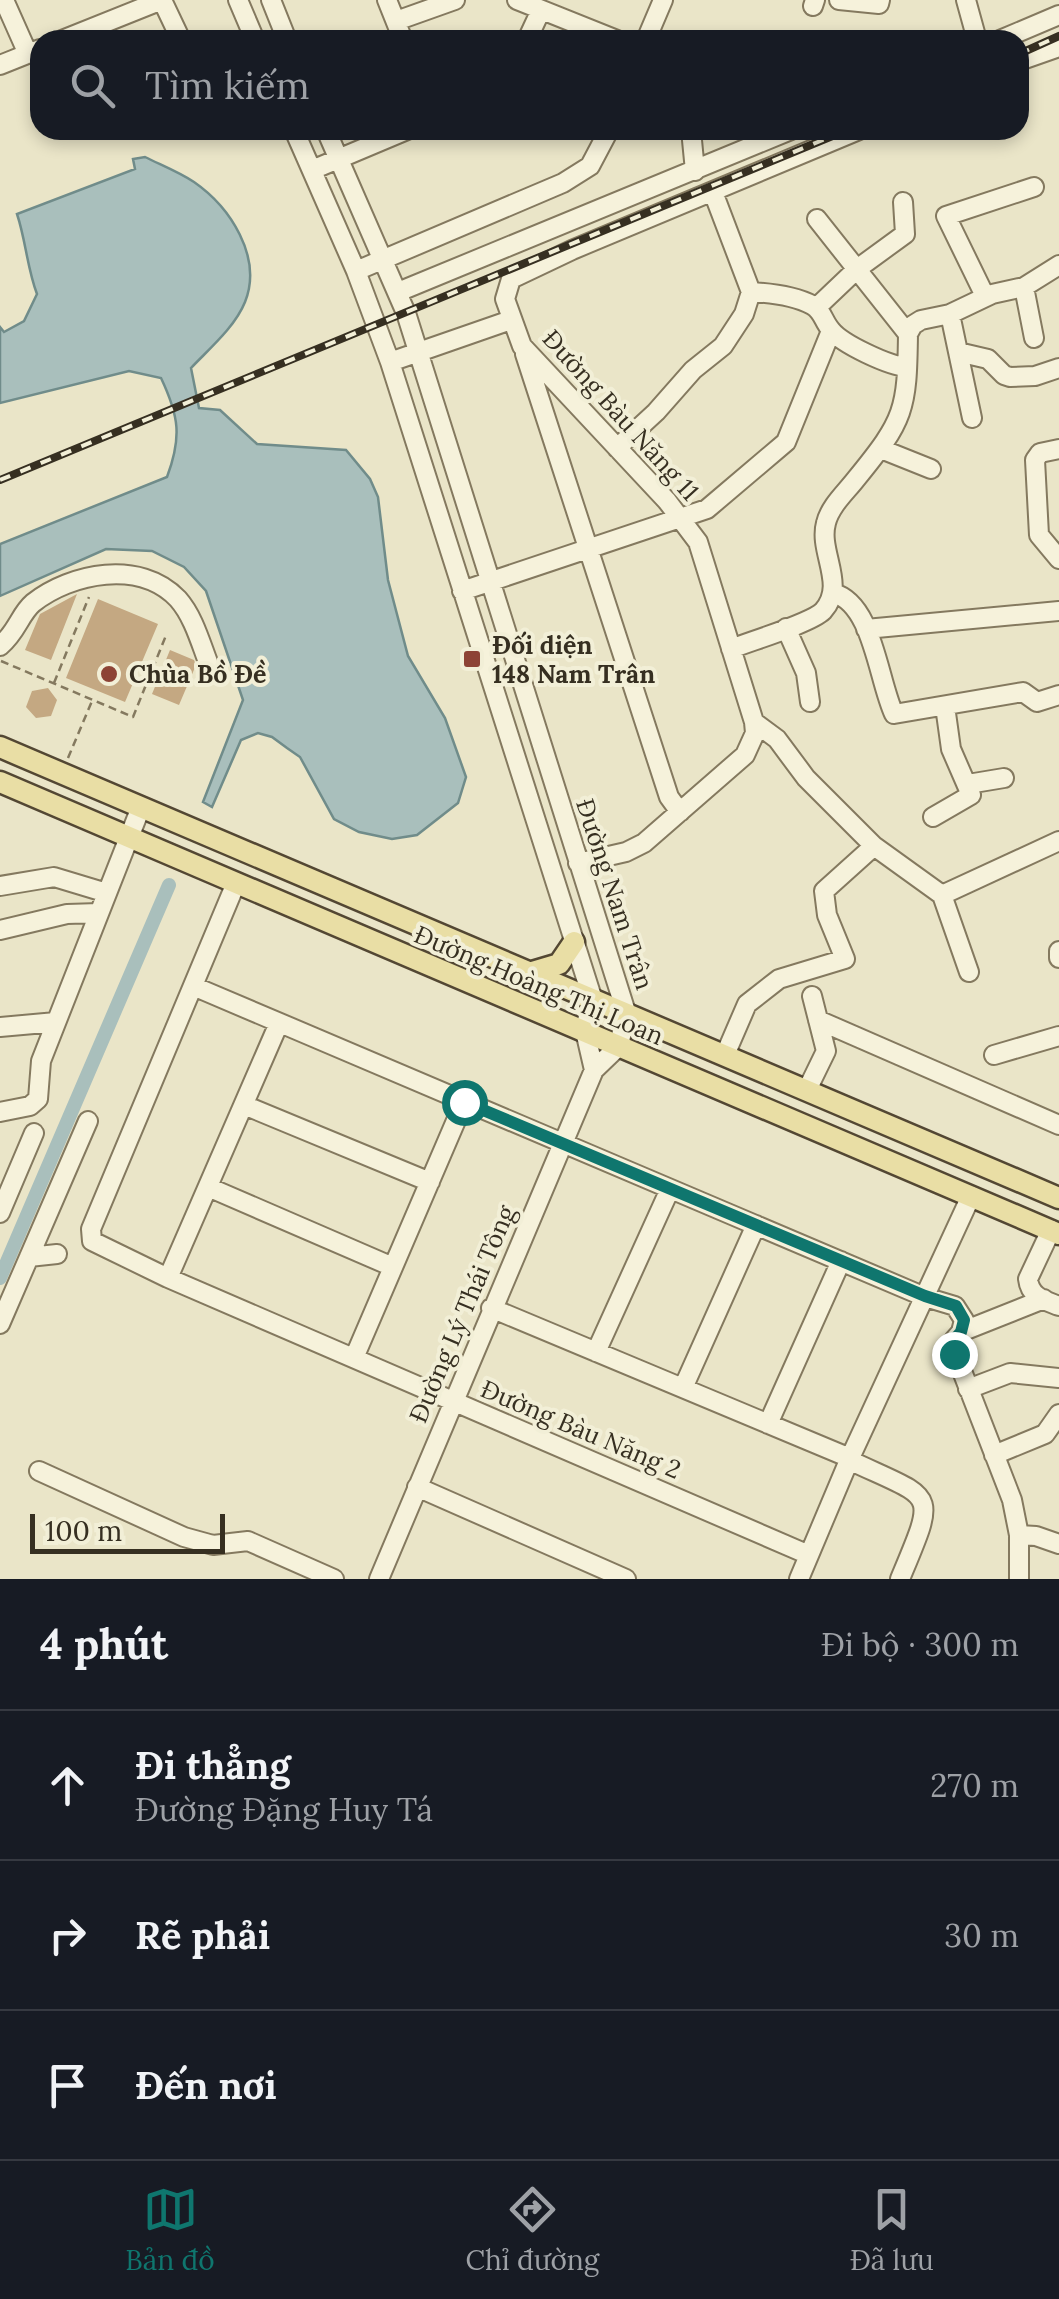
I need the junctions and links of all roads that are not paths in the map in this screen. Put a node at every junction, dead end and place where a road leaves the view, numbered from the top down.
1 (4, 0) edge
2 (162, 0) edge
3 (238, 0) edge
4 (270, 0) edge
5 (386, 0) edge
6 (454, 0) edge
7 (517, 0) edge
8 (663, 0) edge
9 (838, 0) edge
10 (880, 0) edge
11 (966, 0) edge
12 (116, 8) edge
13 (541, 10) junction
14 (1059, 14) edge
15 (396, 22) junction
16 (79, 30) edge
17 (177, 30) edge
18 (251, 30) edge
19 (284, 30) edge
20 (399, 30) edge
21 (532, 30) edge
22 (592, 30) edge
23 (650, 30) edge
24 (974, 30) edge
25 (1023, 30) edge
26 (30, 45) edge
27 (1059, 47) edge
28 (30, 54) edge
29 (1029, 57) edge
30 (0, 65) edge
31 (298, 140) edge
32 (330, 140) edge
33 (382, 140) edge
34 (604, 140) edge
35 (692, 140) edge
36 (768, 140) edge
37 (835, 140) edge
38 (338, 158) junction
39 (312, 170) junction
40 (696, 171) junction
41 (1034, 186) dead end
42 (713, 192) junction
43 (903, 202) dead end
44 (817, 219) dead end
45 (382, 260) junction
46 (1059, 265) edge
47 (856, 269) junction
48 (356, 271) junction
49 (1024, 287) junction
50 (398, 292) junction
51 (750, 292) junction
52 (985, 296) junction
53 (816, 308) junction
54 (950, 314) junction
55 (511, 320) junction
56 (831, 331) junction
57 (908, 334) junction
58 (1034, 338) dead end
59 (522, 346) junction
60 (419, 351) junction
61 (958, 352) junction
62 (390, 362) junction
63 (908, 366) junction
64 (1059, 368) edge
65 (574, 401) junction
66 (546, 417) junction
67 (972, 418) dead end
68 (617, 448) junction
69 (881, 449) junction
70 (1059, 449) edge
71 (931, 469) dead end
72 (682, 520) junction
73 (590, 548) junction
74 (1059, 560) edge
75 (491, 582) junction
76 (462, 591) junction
77 (833, 593) junction
78 (1059, 611) edge
79 (786, 628) junction
80 (866, 629) junction
81 (0, 646) edge
82 (731, 648) junction
83 (208, 662) dead end
84 (1059, 695) edge
85 (810, 702) dead end
86 (945, 706) junction
87 (754, 722) junction
88 (0, 747) edge
89 (1004, 778) dead end
90 (0, 782) edge
91 (968, 784) junction
92 (140, 806) junction
93 (680, 812) junction
94 (933, 817) dead end
95 (129, 837) junction
96 (1059, 841) edge
97 (874, 846) junction
98 (578, 862) junction
99 (236, 883) junction
100 (0, 886) edge
101 (107, 892) junction
102 (942, 895) junction
103 (100, 913) junction
104 (0, 930) edge
105 (574, 942) junction
106 (532, 972) junction
107 (969, 972) dead end
108 (193, 986) junction
109 (812, 996) dead end
110 (592, 997) junction
111 (626, 1012) junction
112 (818, 1020) junction
113 (56, 1022) junction
114 (279, 1023) junction
115 (0, 1027) edge
116 (585, 1031) junction
117 (1059, 1036) edge
118 (619, 1046) junction
119 (994, 1054) dead end
120 (725, 1055) junction
121 (594, 1070) junction
122 (808, 1090) junction
123 (464, 1102) junction
124 (244, 1104) junction
125 (0, 1112) edge
126 (88, 1121) dead end
127 (1059, 1125) edge
128 (34, 1133) dead end
129 (562, 1143) junction
130 (430, 1182) junction
131 (208, 1187) junction
132 (670, 1189) junction
133 (971, 1196) junction
134 (1059, 1198) edge
135 (0, 1213) edge
136 (756, 1225) junction
137 (1055, 1232) edge
138 (57, 1254) dead end
139 (30, 1258) junction
140 (841, 1261) junction
141 (393, 1267) junction
142 (168, 1278) junction
143 (925, 1296) junction
144 (1051, 1302) edge
145 (490, 1308) junction
146 (0, 1324) edge
147 (961, 1332) junction
148 (596, 1352) junction
149 (354, 1358) junction
150 (1059, 1378) edge
151 (683, 1388) junction
152 (968, 1390) junction
153 (453, 1401) junction
154 (1059, 1414) edge
155 (768, 1424) junction
156 (994, 1455) junction
157 (849, 1459) junction
158 (39, 1471) dead end
159 (417, 1487) junction
160 (1018, 1534) junction
161 (1059, 1544) edge
162 (809, 1555) junction
163 (334, 1579) edge
164 (379, 1579) edge
165 (626, 1579) edge
166 (798, 1579) edge
167 (900, 1579) edge
168 (1019, 1579) edge

1 - 26 street
2 - 12 street
2 - 17 street
3 - 18 street
4 - 19 street
5 - 15 street
6 - 15 street
7 - 13 street
8 - 23 street
9 - 10 street
11 - 24 street
12 - 16 street
13 - 21 street
13 - 22 street
14 - 25 street
15 - 20 street
27 - 29 street
28 - 30 street
31 - 39 street
32 - 38 street, Đường Nam Trân
33 - 38 street
34 - 45 street
35 - 40 street
36 - 40 street
37 - 42 street
38 - 39 street
38 - 45 street, Đường Nam Trân
39 - 48 street
40 - 50 street
41 - 52 street
42 - 51 street
42 - 55 street
43 - 47 street
44 - 47 street
45 - 48 street
45 - 50 street, Đường Nam Trân
46 - 49 street
47 - 53 street
47 - 57 street
48 - 62 street
49 - 52 street
49 - 58 street
50 - 60 street, Đường Nam Trân
51 - 53 street
51 - 68 street
52 - 54 street
53 - 56 street
54 - 57 street
54 - 61 street
55 - 59 street, Đường Bàu Năng 11
55 - 60 street, Đường Bàu Năng 11
56 - 63 street
56 - 72 street
57 - 63 street
59 - 65 street, Đường Bàu Năng 11
59 - 66 street
60 - 62 street, Đường Bàu Năng 11
60 - 75 street, Đường Nam Trân
61 - 64 street
61 - 67 street
62 - 76 street
63 - 69 street
65 - 66 street
65 - 68 street, Đường Bàu Năng 11
66 - 73 street
68 - 72 street, Đường Bàu Năng 11
69 - 71 street
69 - 77 street
70 - 74 street
72 - 73 street
72 - 82 street, Đường Bàu Năng 11
73 - 75 street
73 - 93 street
75 - 76 street
75 - 98 street, Đường Nam Trân
76 - 105 street
77 - 79 street
77 - 80 street
78 - 80 street
79 - 82 street
79 - 85 street
80 - 86 street
81 - 83 street
82 - 87 street, Đường Bàu Năng 11
84 - 86 street
86 - 91 street
87 - 93 street
87 - 97 street
88 - 92 main road, Đường Hoàng Thị Loan
89 - 91 street
90 - 95 main road, Đường Hoàng Thị Loan
91 - 94 street
92 - 95 street
92 - 106 main road, Đường Hoàng Thị Loan
93 - 98 street
95 - 99 main road, Đường Hoàng Thị Loan
95 - 101 street
96 - 102 street
97 - 102 street
97 - 120 street
98 - 111 street, Đường Nam Trân
99 - 108 street
99 - 116 main road, Đường Hoàng Thị Loan
100 - 101 street
101 - 103 street
102 - 107 street
103 - 104 street
103 - 113 street
105 - 106 main road
105 - 110 street
106 - 110 main road, Đường Hoàng Thị Loan
108 - 114 street
108 - 142 street, Đường Bàu Năng 2
109 - 112 street
110 - 111 main road, Đường Hoàng Thị Loan
110 - 116 street
111 - 118 street, Đường Nam Trân
111 - 120 main road, Đường Hoàng Thị Loan
112 - 122 street
112 - 127 street
113 - 115 street
113 - 125 street
114 - 123 street
114 - 124 street
116 - 118 main road, Đường Hoàng Thị Loan
116 - 121 street
117 - 119 street
118 - 121 street
118 - 133 main road, Đường Hoàng Thị Loan
120 - 122 main road, Đường Hoàng Thị Loan
121 - 129 street, Đường Lý Thái Tông
122 - 134 main road, Đường Hoàng Thị Loan
123 - 129 street
123 - 130 street
124 - 130 street
124 - 131 street
126 - 139 street
128 - 135 street
129 - 132 street
129 - 145 street, Đường Lý Thái Tông
130 - 141 street
131 - 141 street
131 - 142 street
132 - 136 street
132 - 148 street
133 - 137 main road, Đường Hoàng Thị Loan
133 - 143 street
136 - 140 street
136 - 151 street
137 - 144 street
138 - 139 street
139 - 146 street
140 - 143 street
140 - 155 street
141 - 149 street
142 - 149 street, Đường Bàu Năng 2
143 - 147 street
143 - 157 street
144 - 147 street
145 - 148 street
145 - 153 street, Đường Lý Thái Tông
147 - 152 street
148 - 151 street
149 - 153 street, Đường Bàu Năng 2
150 - 152 street
151 - 155 street
152 - 156 street
153 - 159 street, Đường Lý Thái Tông
153 - 162 street, Đường Bàu Năng 2
154 - 156 street
155 - 157 street
156 - 160 street
157 - 162 street
157 - 167 street
158 - 163 street
159 - 164 street, Đường Lý Thái Tông
159 - 165 street
160 - 161 street
160 - 168 street
162 - 166 street

